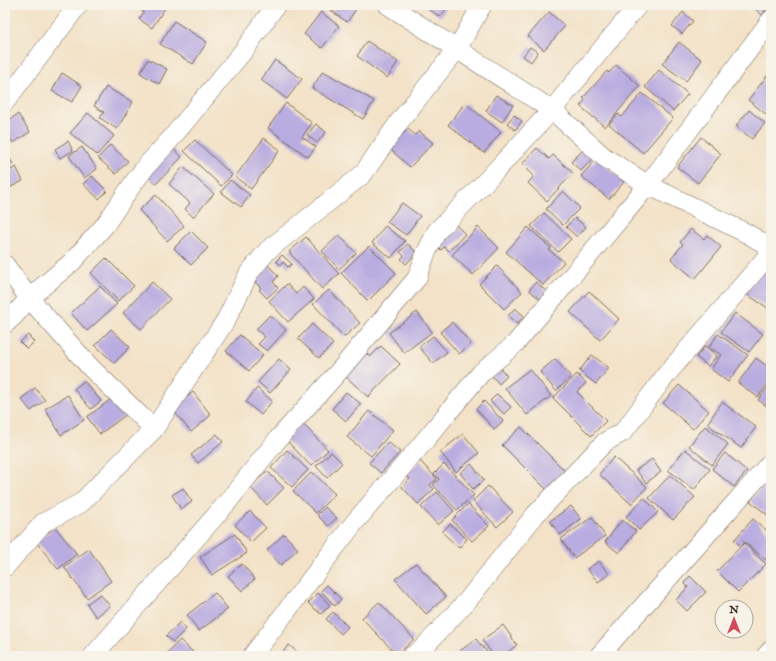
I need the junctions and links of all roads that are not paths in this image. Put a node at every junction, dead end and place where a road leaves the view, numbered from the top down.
1 (78, 5) edge
2 (276, 5) edge
3 (388, 5) edge
4 (482, 5) edge
5 (638, 5) edge
6 (771, 20) edge
7 (457, 49) junction
8 (5, 102) edge
9 (552, 110) junction
10 (648, 185) junction
11 (771, 248) edge
12 (771, 252) edge
13 (5, 266) edge
14 (29, 298) junction
15 (5, 324) edge
16 (154, 429) junction
17 (771, 462) edge
18 (5, 567) edge
19 (771, 650) edge
20 (93, 656) edge
21 (252, 656) edge
22 (412, 656) edge
23 (599, 656) edge
24 (766, 656) edge

1 - 8 street
2 - 14 street
3 - 7 street
4 - 7 street
5 - 9 street
6 - 10 street
7 - 9 street
7 - 16 street
9 - 10 street
9 - 20 street
10 - 11 street
10 - 21 street
12 - 22 street
13 - 14 street
14 - 15 street
14 - 16 street
16 - 18 street
17 - 23 street
19 - 24 street

